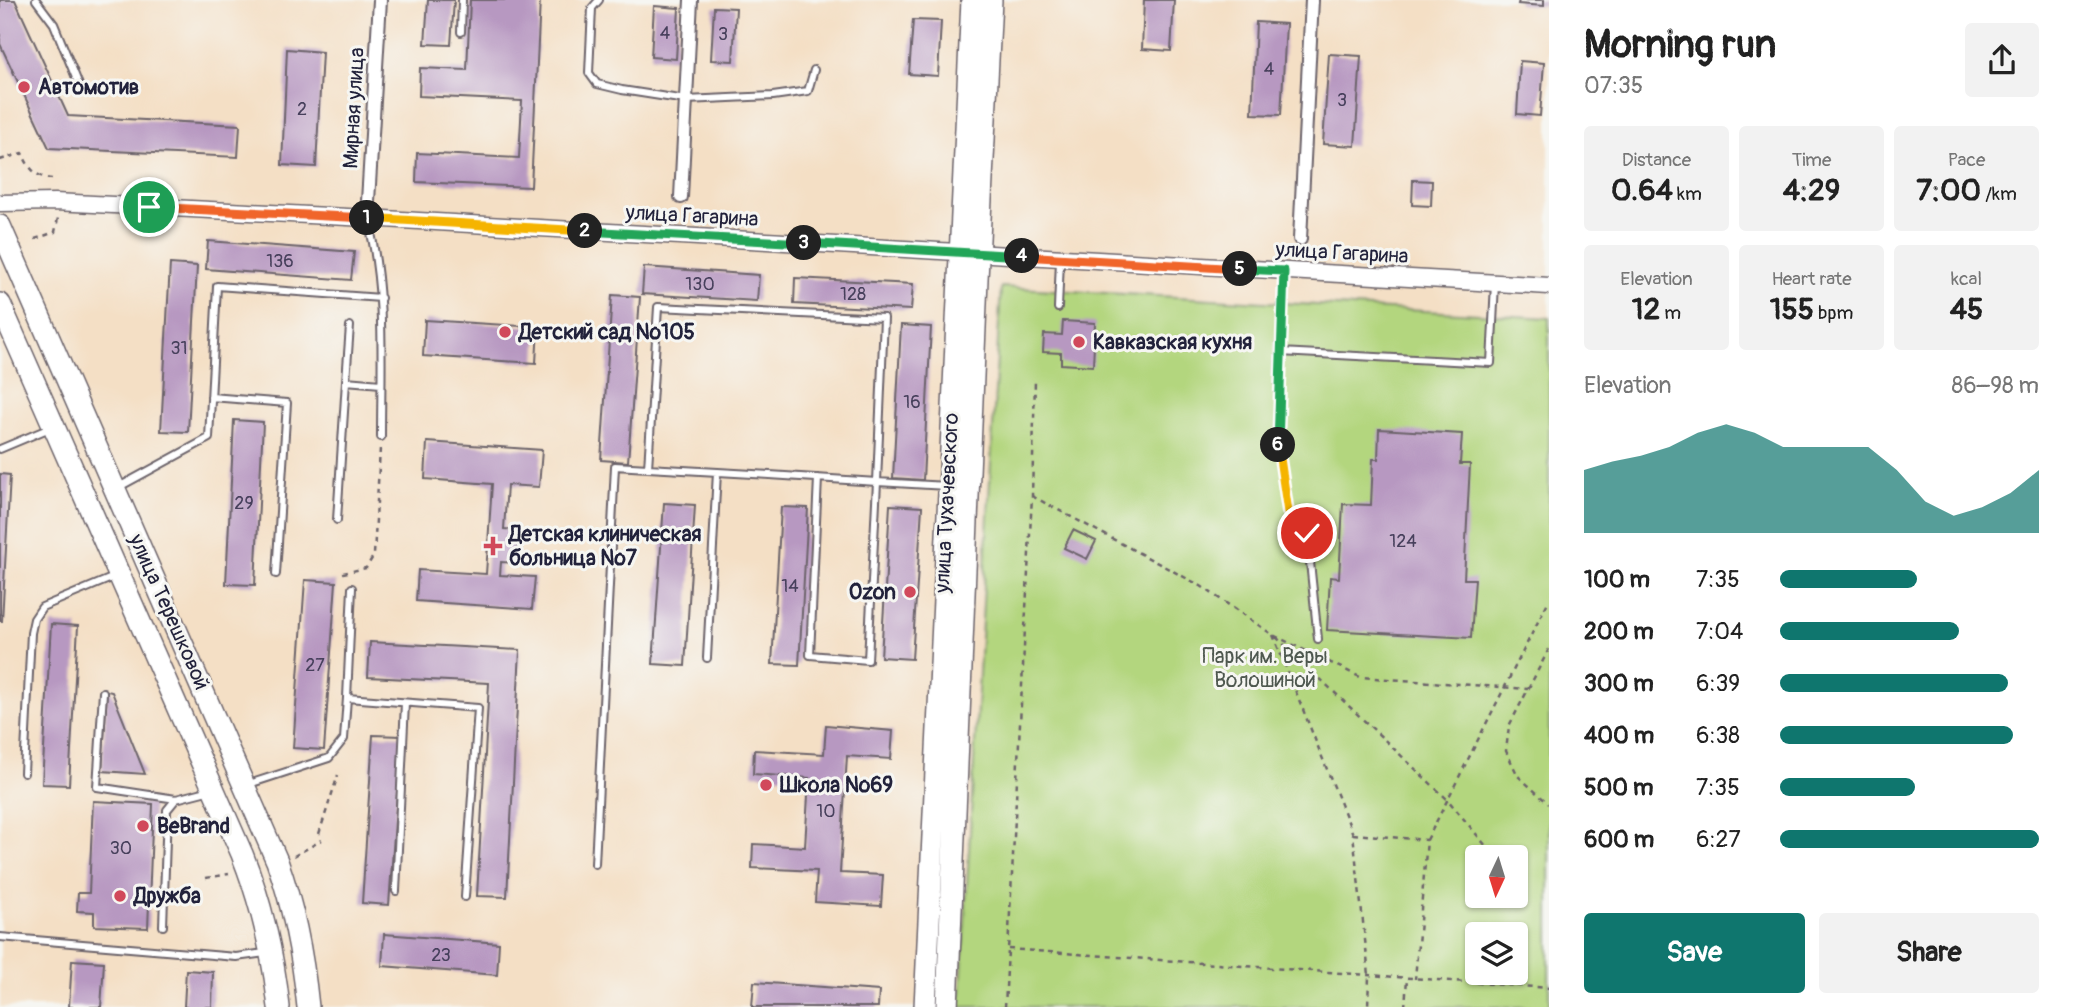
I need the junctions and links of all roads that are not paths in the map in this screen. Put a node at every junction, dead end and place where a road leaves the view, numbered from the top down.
1 (36, 0) edge
2 (380, 0) edge
3 (462, 0) edge
4 (599, 0) edge
5 (691, 0) edge
6 (972, 0) edge
7 (991, 0) edge
8 (1312, 0) edge
9 (461, 32) dead end
10 (814, 70) dead end
11 (81, 90) dead end
12 (686, 100) junction
13 (681, 197) dead end
14 (0, 203) edge
15 (367, 218) junction
16 (0, 226) edge
17 (1300, 239) dead end
18 (968, 253) junction
19 (1060, 259) junction
20 (1284, 271) junction
21 (1495, 283) junction
22 (1549, 286) edge
23 (381, 298) junction
24 (0, 304) edge
25 (1058, 308) dead end
26 (350, 326) dead end
27 (1280, 352) junction
28 (346, 380) junction
29 (381, 384) junction
30 (211, 397) junction
31 (54, 426) junction
32 (381, 437) road end
33 (0, 449) edge
34 (648, 468) junction
35 (717, 471) junction
36 (818, 478) junction
37 (877, 482) junction
38 (958, 486) junction
39 (115, 489) junction
40 (337, 520) dead end
41 (276, 573) dead end
42 (119, 575) junction
43 (352, 588) dead end
44 (1318, 639) dead end
45 (708, 657) dead end
46 (103, 692) dead end
47 (347, 698) junction
48 (405, 703) junction
49 (24, 773) dead end
50 (245, 786) junction
51 (213, 789) junction
52 (176, 799) junction
53 (595, 864) dead end
54 (397, 891) dead end
55 (465, 897) dead end
56 (163, 926) dead end
57 (0, 937) edge
58 (271, 952) junction
59 (279, 1007) edge
60 (308, 1007) edge
61 (925, 1007) edge
62 (947, 1007) edge

1 - 11 lane
2 - 15 street, Мирная улица
3 - 9 lane
4 - 12 lane
5 - 12 street
6 - 18 main road, улица Тухачевского
7 - 18 main road, улица Тухачевского
8 - 17 street
10 - 12 lane
12 - 13 street
14 - 15 street, улица Гагарина
15 - 18 street, улица Гагарина
15 - 23 lane
16 - 39 main road, улица Терешковой
18 - 19 street, улица Гагарина
18 - 38 main road, улица Тухачевского
19 - 20 street, улица Гагарина
19 - 25 lane
20 - 21 street, улица Гагарина
20 - 27 lane
21 - 22 street, улица Гагарина
21 - 27 lane
23 - 29 lane
23 - 30 lane
24 - 31 main road, улица Терешковой
26 - 28 lane
27 - 44 lane
28 - 29 lane
28 - 40 lane
29 - 32 lane
30 - 39 lane
30 - 41 lane
31 - 33 lane
31 - 42 main road, улица Терешковой
34 - 35 lane
34 - 37 lane
34 - 53 lane
35 - 36 lane
35 - 45 lane
36 - 37 lane
36 - 37 lane
37 - 38 lane
38 - 61 main road, улица Тухачевского
38 - 62 main road, улица Тухачевского
39 - 50 main road, улица Терешковой
42 - 49 lane
42 - 51 main road, улица Терешковой
43 - 47 lane
46 - 52 lane
47 - 48 lane
47 - 50 lane
48 - 54 lane
48 - 55 lane
50 - 60 main road, улица Терешковой
51 - 52 lane
51 - 58 main road, улица Терешковой
52 - 56 lane
57 - 58 lane
58 - 59 main road, улица Терешковой

